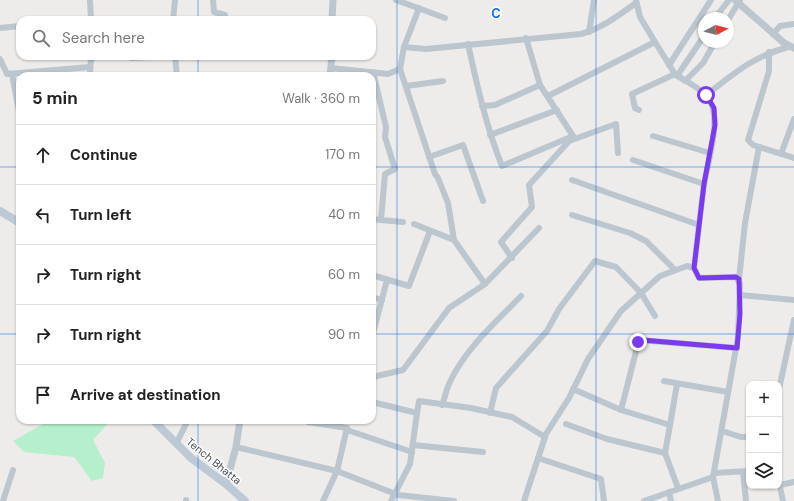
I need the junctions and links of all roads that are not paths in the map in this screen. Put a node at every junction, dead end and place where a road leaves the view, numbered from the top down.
1 (90, 0) edge
2 (175, 0) edge
3 (213, 0) edge
4 (333, 0) edge
5 (396, 0) edge
6 (594, 0) edge
7 (711, 0) edge
8 (729, 0) edge
9 (738, 1) edge
10 (636, 2) edge
11 (419, 8) junction
12 (720, 12) edge
13 (732, 12) edge
14 (92, 16) edge
15 (173, 16) edge
16 (225, 16) edge
17 (332, 16) edge
18 (445, 18) dead end
19 (794, 24) edge
20 (16, 26) edge
21 (0, 28) edge
22 (589, 32) junction
23 (773, 34) junction
24 (526, 38) junction
25 (655, 42) junction
26 (468, 44) junction
27 (698, 44) edge
28 (404, 47) junction
29 (791, 47) edge
30 (712, 48) edge
31 (769, 52) junction
32 (0, 59) edge
33 (91, 60) edge
34 (175, 60) edge
35 (332, 60) edge
36 (670, 65) junction
37 (90, 67) junction
38 (400, 69) junction
39 (34, 72) edge
40 (90, 72) edge
41 (177, 72) edge
42 (330, 72) edge
43 (374, 72) edge
44 (376, 72) edge
45 (12, 74) junction
46 (16, 74) edge
47 (676, 75) junction
48 (376, 81) edge
49 (443, 81) dead end
50 (685, 81) junction
51 (540, 85) junction
52 (406, 86) junction
53 (706, 95) junction
54 (16, 96) edge
55 (548, 96) junction
56 (482, 106) junction
57 (557, 110) junction
58 (639, 110) dead end
59 (794, 119) edge
60 (490, 135) junction
61 (573, 136) junction
62 (653, 136) dead end
63 (568, 141) junction
64 (758, 147) junction
65 (618, 152) dead end
66 (710, 153) junction
67 (781, 154) junction
68 (429, 157) junction
69 (794, 158) edge
70 (633, 160) dead end
71 (572, 180) dead end
72 (704, 184) junction
73 (483, 201) dead end
74 (0, 212) edge
75 (572, 216) dead end
76 (376, 219) edge
77 (381, 220) junction
78 (16, 221) edge
79 (403, 222) dead end
80 (414, 224) dead end
81 (699, 225) junction
82 (538, 228) dead end
83 (430, 231) junction
84 (454, 240) junction
85 (512, 258) junction
86 (694, 268) junction
87 (675, 270) junction
88 (376, 276) edge
89 (739, 279) junction
90 (387, 280) junction
91 (485, 284) junction
92 (641, 293) junction
93 (740, 295) junction
94 (521, 296) dead end
95 (376, 298) edge
96 (382, 300) junction
97 (794, 300) edge
98 (655, 316) dead end
99 (794, 320) edge
100 (376, 322) edge
101 (737, 348) junction
102 (376, 376) edge
103 (664, 381) dead end
104 (781, 381) edge
105 (677, 384) junction
106 (573, 389) junction
107 (728, 392) junction
108 (376, 403) edge
109 (442, 405) junction
110 (621, 410) junction
111 (417, 413) junction
112 (490, 413) junction
113 (156, 424) edge
114 (186, 424) edge
115 (239, 424) edge
116 (319, 424) edge
117 (348, 424) edge
118 (566, 424) dead end
119 (670, 425) junction
120 (347, 429) junction
121 (722, 431) junction
122 (545, 437) junction
123 (746, 437) edge
124 (176, 444) junction
125 (413, 445) junction
126 (236, 447) junction
127 (412, 452) junction
128 (483, 452) dead end
129 (665, 452) junction
130 (538, 458) junction
131 (13, 470) dead end
132 (337, 471) junction
133 (746, 472) edge
134 (714, 475) junction
135 (794, 482) edge
136 (782, 483) edge
137 (226, 484) junction
138 (678, 488) junction
139 (746, 489) edge
140 (780, 489) edge
141 (669, 492) junction
142 (395, 494) junction
143 (3, 501) edge
144 (245, 501) edge
145 (323, 501) edge
146 (391, 501) edge
147 (454, 501) edge
148 (524, 501) edge
149 (604, 501) edge
150 (644, 501) edge
151 (671, 501) edge
152 (718, 501) edge
153 (746, 501) edge
154 (783, 501) edge

1 - 14 street
2 - 15 street
3 - 16 street
4 - 17 street
5 - 11 street
6 - 22 street
7 - 36 street
8 - 12 street
9 - 13 street
9 - 23 street
10 - 22 street
10 - 25 street
11 - 18 street
11 - 28 street
19 - 23 street
20 - 21 street
22 - 24 street
23 - 29 street
24 - 26 street
24 - 51 street
25 - 36 street
25 - 55 street
26 - 28 street
26 - 56 street
27 - 47 street
28 - 38 street
29 - 31 street
30 - 50 street
31 - 53 street
31 - 64 street
32 - 45 street
33 - 37 street
34 - 41 street
35 - 42 street
36 - 47 street
37 - 39 street
37 - 40 street
38 - 44 street
38 - 52 street
42 - 43 street
45 - 46 street
45 - 54 street
47 - 50 street
47 - 58 street
48 - 77 street
49 - 52 street
50 - 53 street
51 - 55 street
51 - 56 street
52 - 68 street
53 - 66 street
55 - 57 street
56 - 60 street
57 - 60 street
57 - 61 street
59 - 67 street
60 - 61 street
61 - 63 street
62 - 66 street
63 - 65 street
63 - 85 street
64 - 67 street
64 - 89 street
66 - 72 street
67 - 69 street
68 - 73 street
68 - 84 street
70 - 72 street
71 - 81 street
72 - 81 street
74 - 78 main road
75 - 87 street
76 - 77 street
77 - 79 street
80 - 83 street
81 - 86 street
82 - 85 street
83 - 84 street
83 - 90 street
84 - 91 street
85 - 91 street
86 - 87 street
86 - 89 street
87 - 92 street
88 - 90 street
89 - 93 street
90 - 96 street
91 - 102 street
92 - 98 street
92 - 106 street
92 - 112 street
93 - 97 street
93 - 101 street
94 - 109 street
95 - 96 street
96 - 100 street
99 - 104 street
101 - 107 street
101 - 110 street
103 - 105 street
105 - 107 street
105 - 119 street
106 - 110 street
106 - 122 street
107 - 121 street
108 - 111 street
109 - 111 street
109 - 112 street
110 - 119 street
111 - 125 street
112 - 122 street
113 - 124 main road, Tench Bhatta
114 - 124 street
115 - 126 street
116 - 120 street
117 - 120 street
118 - 129 street
119 - 129 street
120 - 127 street
120 - 132 street
121 - 123 street
121 - 134 street
122 - 130 street
124 - 137 main road, Tench Bhatta
125 - 127 street
125 - 128 street
126 - 132 street
126 - 137 street
127 - 142 street
129 - 138 street
130 - 148 street
130 - 149 street
131 - 143 street
132 - 142 street
132 - 145 street
133 - 134 street
134 - 138 street
134 - 152 street
135 - 136 street
137 - 144 main road, Tench Bhatta
138 - 141 street
139 - 153 street
140 - 154 street
141 - 150 street
141 - 151 street
142 - 146 street
142 - 147 street

